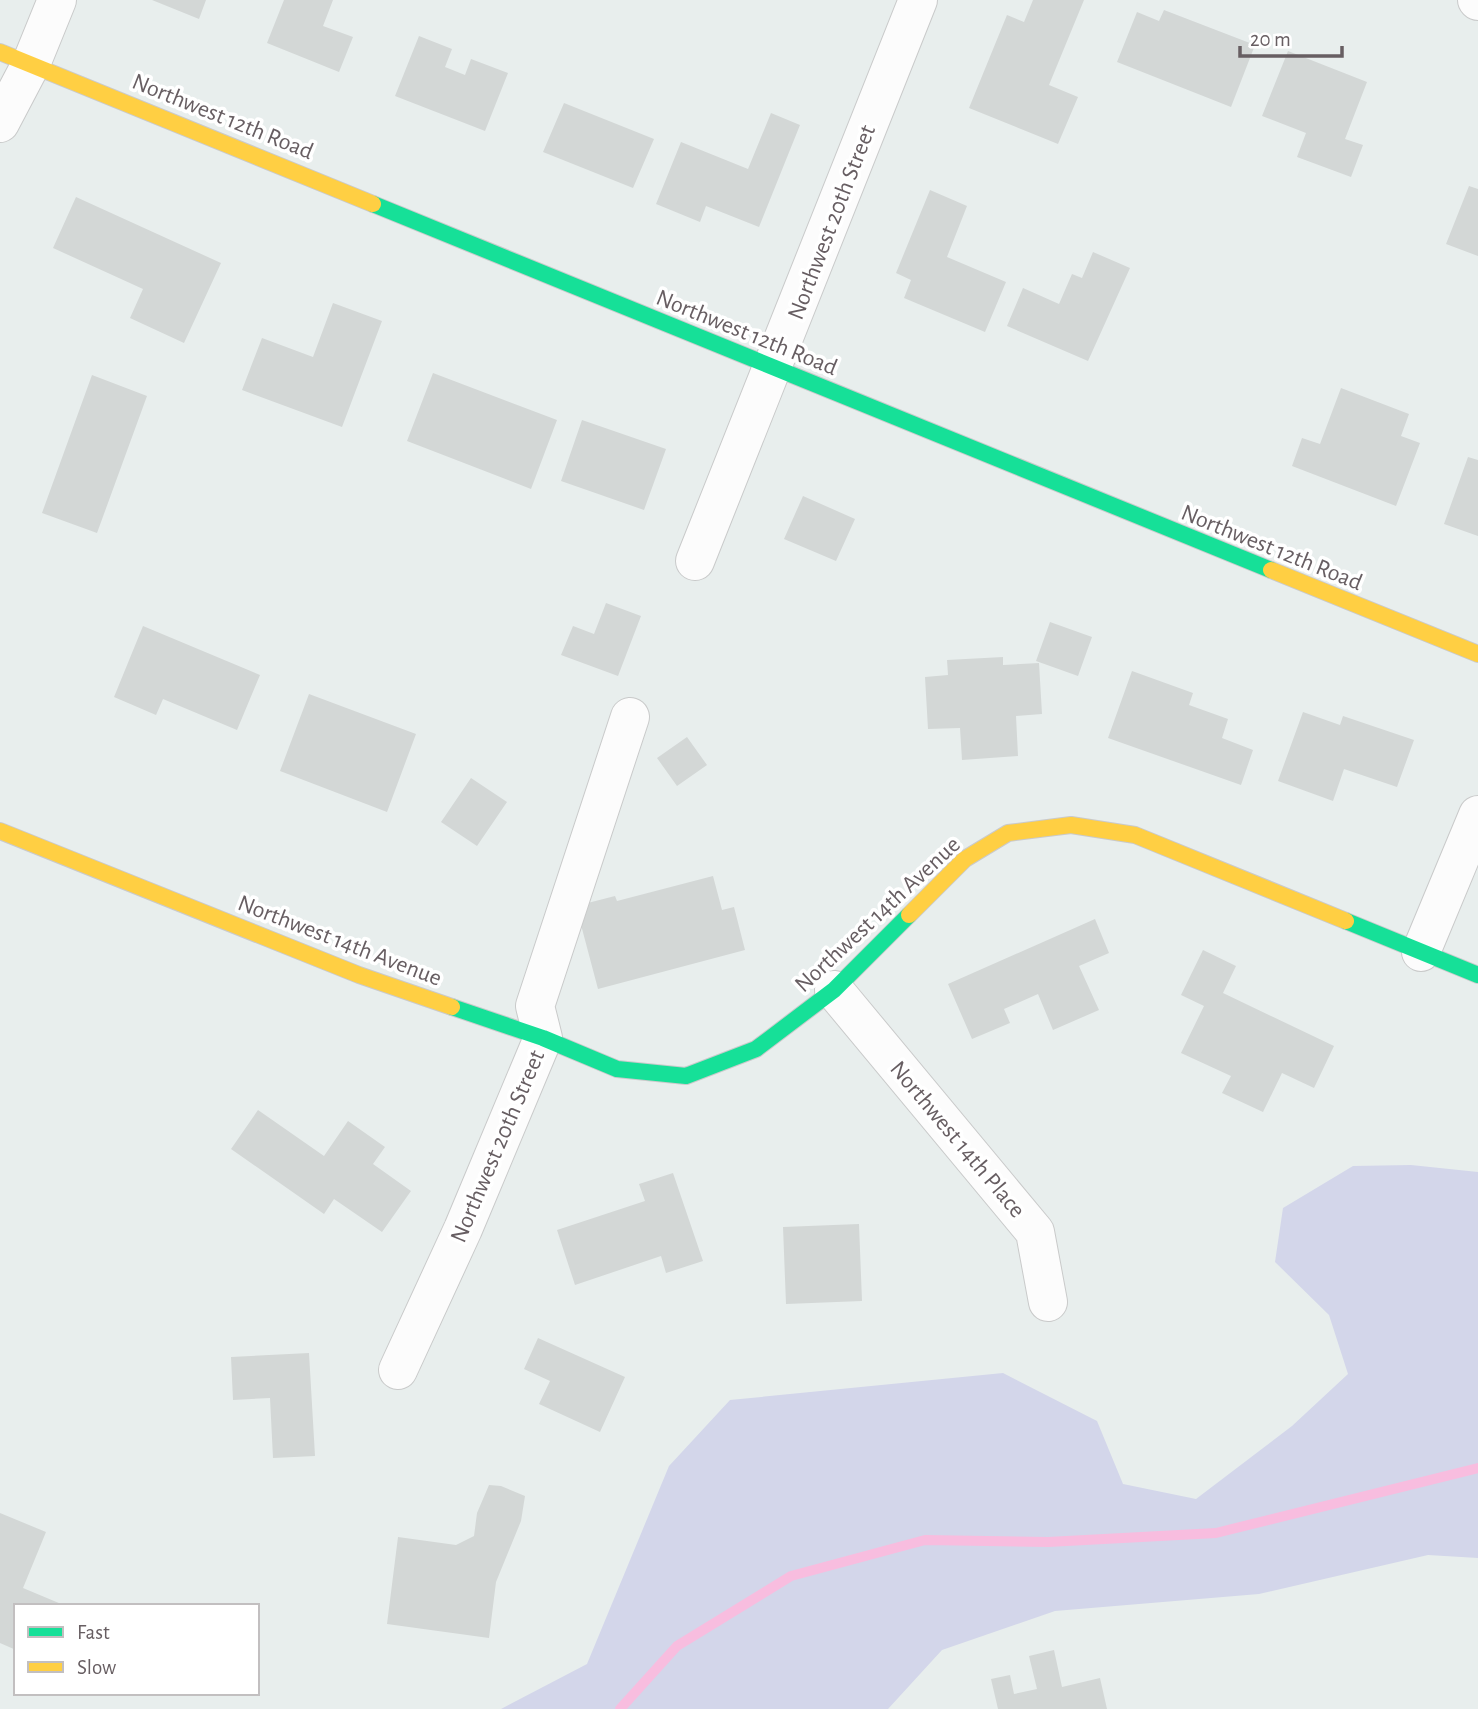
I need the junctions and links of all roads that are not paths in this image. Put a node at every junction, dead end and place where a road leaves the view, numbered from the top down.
1 (57, 0) edge
2 (918, 0) edge
3 (15, 58) edge
4 (0, 123) edge
5 (774, 368) junction
6 (695, 561) dead end
7 (1478, 654) edge
8 (630, 717) dead end
9 (1478, 815) edge
10 (0, 831) edge
11 (1421, 952) junction
12 (1478, 975) edge
13 (834, 990) junction
14 (542, 1038) junction
15 (1048, 1303) dead end
16 (398, 1370) dead end

1 - 3 street
2 - 5 street, Northwest 20th Street
3 - 4 street
3 - 5 street, Northwest 12th Road
5 - 6 street, Northwest 20th Street
5 - 7 street, Northwest 12th Road
8 - 14 street, Northwest 20th Street
9 - 11 street
10 - 14 street, Northwest 14th Avenue
11 - 12 street, Northwest 14th Avenue
11 - 13 street, Northwest 14th Avenue
13 - 14 street, Northwest 14th Avenue
13 - 15 street, Northwest 14th Place
14 - 16 street, Northwest 20th Street

